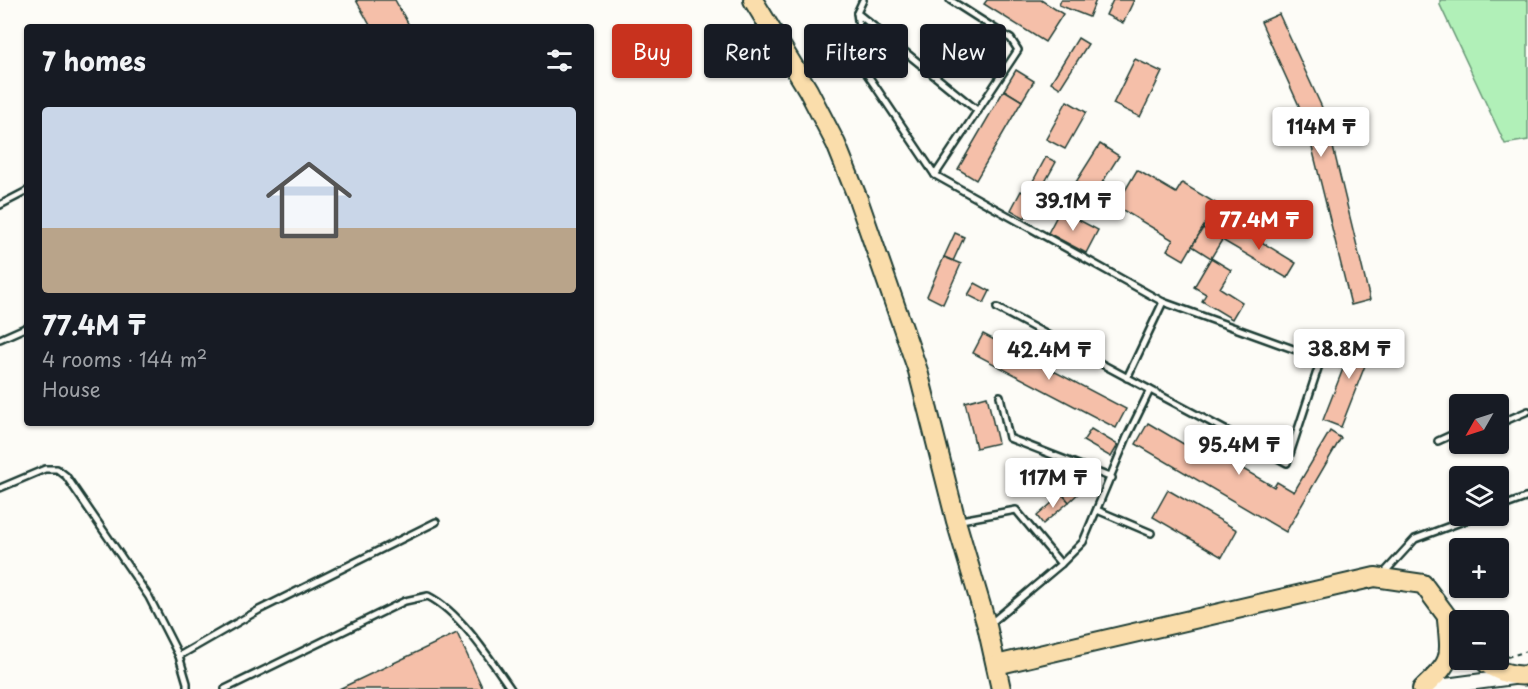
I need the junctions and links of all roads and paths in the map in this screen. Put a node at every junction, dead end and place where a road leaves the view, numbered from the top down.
1 (753, 0) edge
2 (862, 0) edge
3 (950, 0) edge
4 (857, 13) junction
5 (978, 111) junction
6 (935, 175) junction
7 (24, 193) edge
8 (0, 205) edge
9 (1163, 302) junction
10 (997, 308) dead end
11 (24, 328) edge
12 (0, 339) edge
13 (1127, 378) junction
14 (1150, 390) junction
15 (1000, 396) dead end
16 (1528, 411) edge
17 (1509, 419) edge
18 (1449, 436) edge
19 (1438, 441) dead end
20 (1112, 478) junction
21 (0, 488) edge
22 (1528, 497) edge
23 (1509, 504) edge
24 (1097, 510) junction
25 (956, 521) junction
26 (436, 522) dead end
27 (1450, 526) edge
28 (1151, 533) dead end
29 (1061, 564) junction
30 (1380, 578) junction
31 (1447, 618) junction
32 (1449, 620) edge
33 (987, 626) junction
34 (179, 656) junction
35 (996, 665) junction
36 (1507, 670) edge
37 (1522, 676) edge
38 (187, 689) edge
39 (225, 689) edge
40 (511, 689) edge
41 (1001, 689) edge
42 (1423, 689) edge

1 - 25 highway
2 - 4 lane
3 - 5 lane
4 - 5 lane
4 - 6 lane
5 - 6 lane
6 - 9 lane
7 - 8 lane
9 - 13 lane
9 - 14 lane
10 - 13 lane
11 - 12 lane
13 - 14 lane
14 - 20 lane
15 - 20 lane
16 - 17 lane
18 - 19 lane
20 - 24 lane
21 - 34 lane
22 - 23 lane
24 - 28 lane
24 - 29 lane
25 - 29 lane
25 - 33 highway
26 - 34 lane
27 - 30 lane
29 - 33 lane
30 - 31 highway
30 - 35 highway
31 - 32 highway
31 - 42 highway
33 - 35 highway
34 - 38 lane
35 - 41 highway
36 - 37 highway
37 - 42 main road
39 - 40 lane

